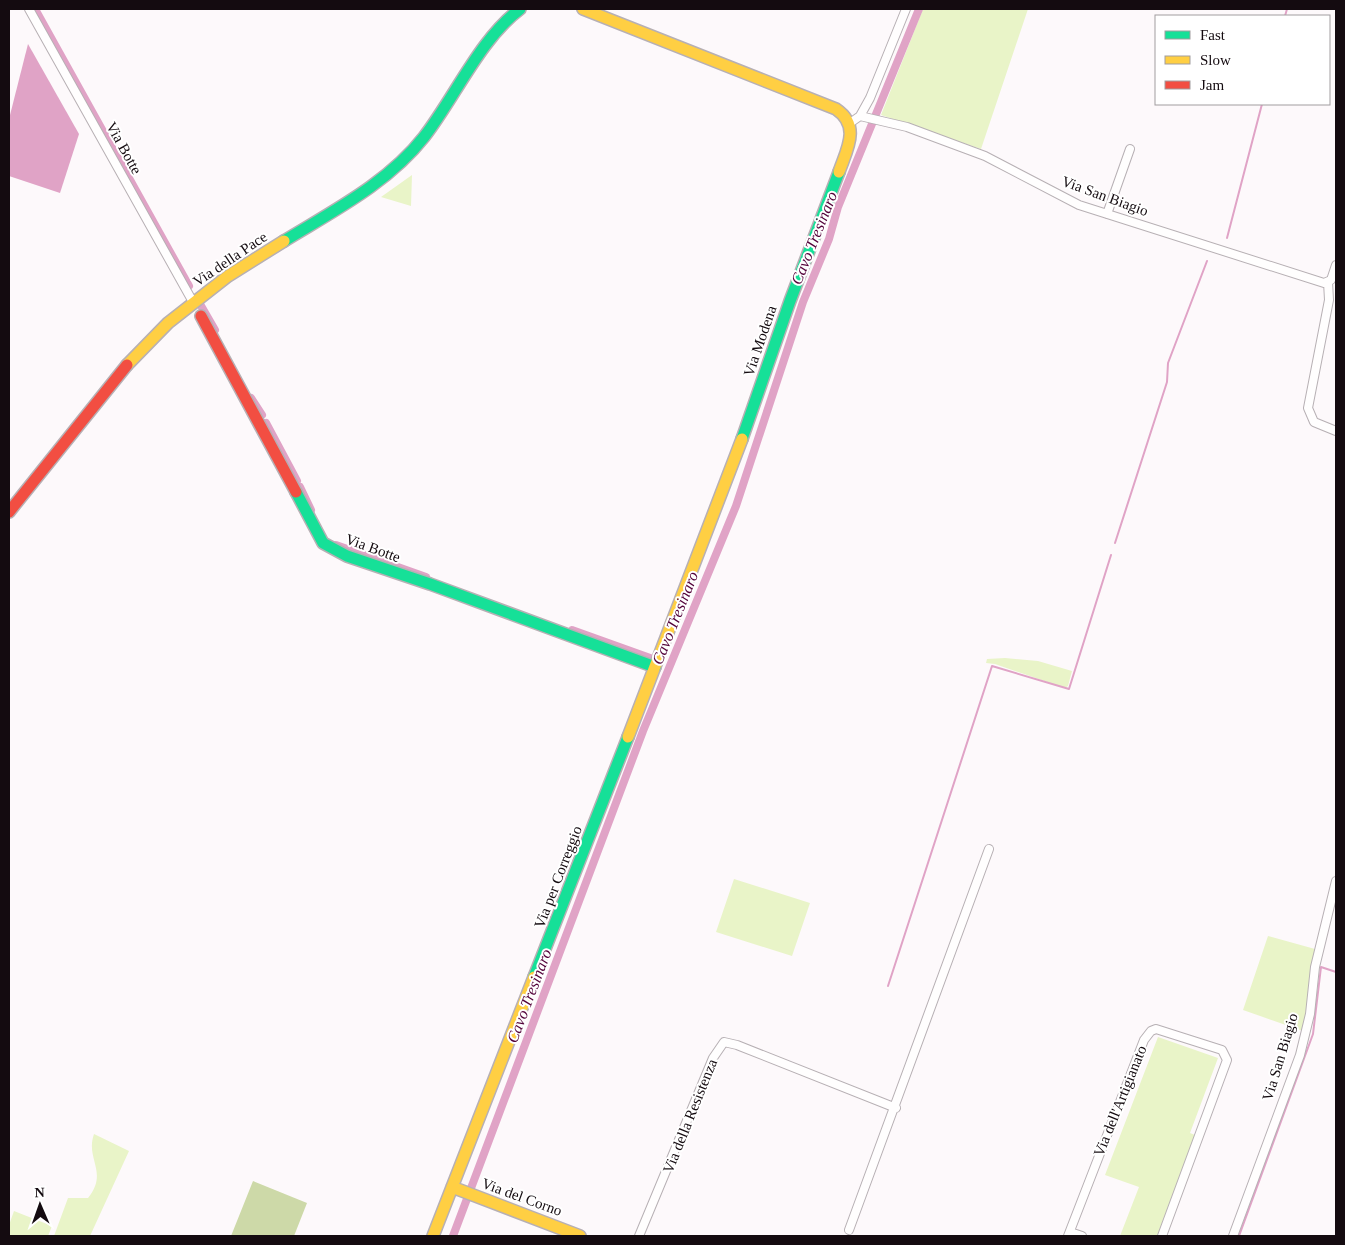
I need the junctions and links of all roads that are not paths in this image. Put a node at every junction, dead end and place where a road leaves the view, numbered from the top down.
1 (29, 9) edge
2 (504, 9) edge
3 (520, 9) edge
4 (906, 9) edge
5 (587, 10) edge
6 (482, 51) junction
7 (863, 117) junction
8 (850, 123) junction
9 (1130, 149) dead end
10 (1107, 214) junction
11 (1336, 265) edge
12 (1328, 282) junction
13 (193, 302) junction
14 (201, 316) dead end
15 (1336, 431) edge
16 (9, 512) edge
17 (655, 667) junction
18 (633, 723) joint
19 (989, 849) dead end
20 (1336, 881) edge
21 (896, 1108) junction
22 (457, 1189) junction
23 (646, 1224) junction
24 (850, 1230) dead end
25 (1069, 1234) edge
26 (433, 1236) edge
27 (580, 1236) edge
28 (639, 1236) edge
29 (644, 1236) edge
30 (1082, 1236) edge
31 (1162, 1236) edge
32 (1233, 1236) edge

1 - 13 street, Via Botte
2 - 6 street, Via della Pace
3 - 6 street, Via della Pace
4 - 7 street
5 - 8 street
6 - 13 street, Via della Pace
7 - 8 street
7 - 10 street, Via San Biagio
8 - 17 street, Via Modena
9 - 10 street
10 - 12 street, Via San Biagio
11 - 12 street
12 - 15 street
13 - 16 street, Via della Pace
14 - 17 street, Via Botte
17 - 18 street, Via Modena
18 - 22 street, Via per Correggio
19 - 21 street
20 - 32 street, Via San Biagio
21 - 23 street, Via della Resistenza
21 - 24 street
22 - 26 street, Via per Correggio
22 - 27 street, Via del Corno
23 - 28 street, Via della Resistenza
23 - 29 street, Via della Resistenza
25 - 30 street, Via dell'Artigianato
25 - 31 street, Via dell'Artigianato

